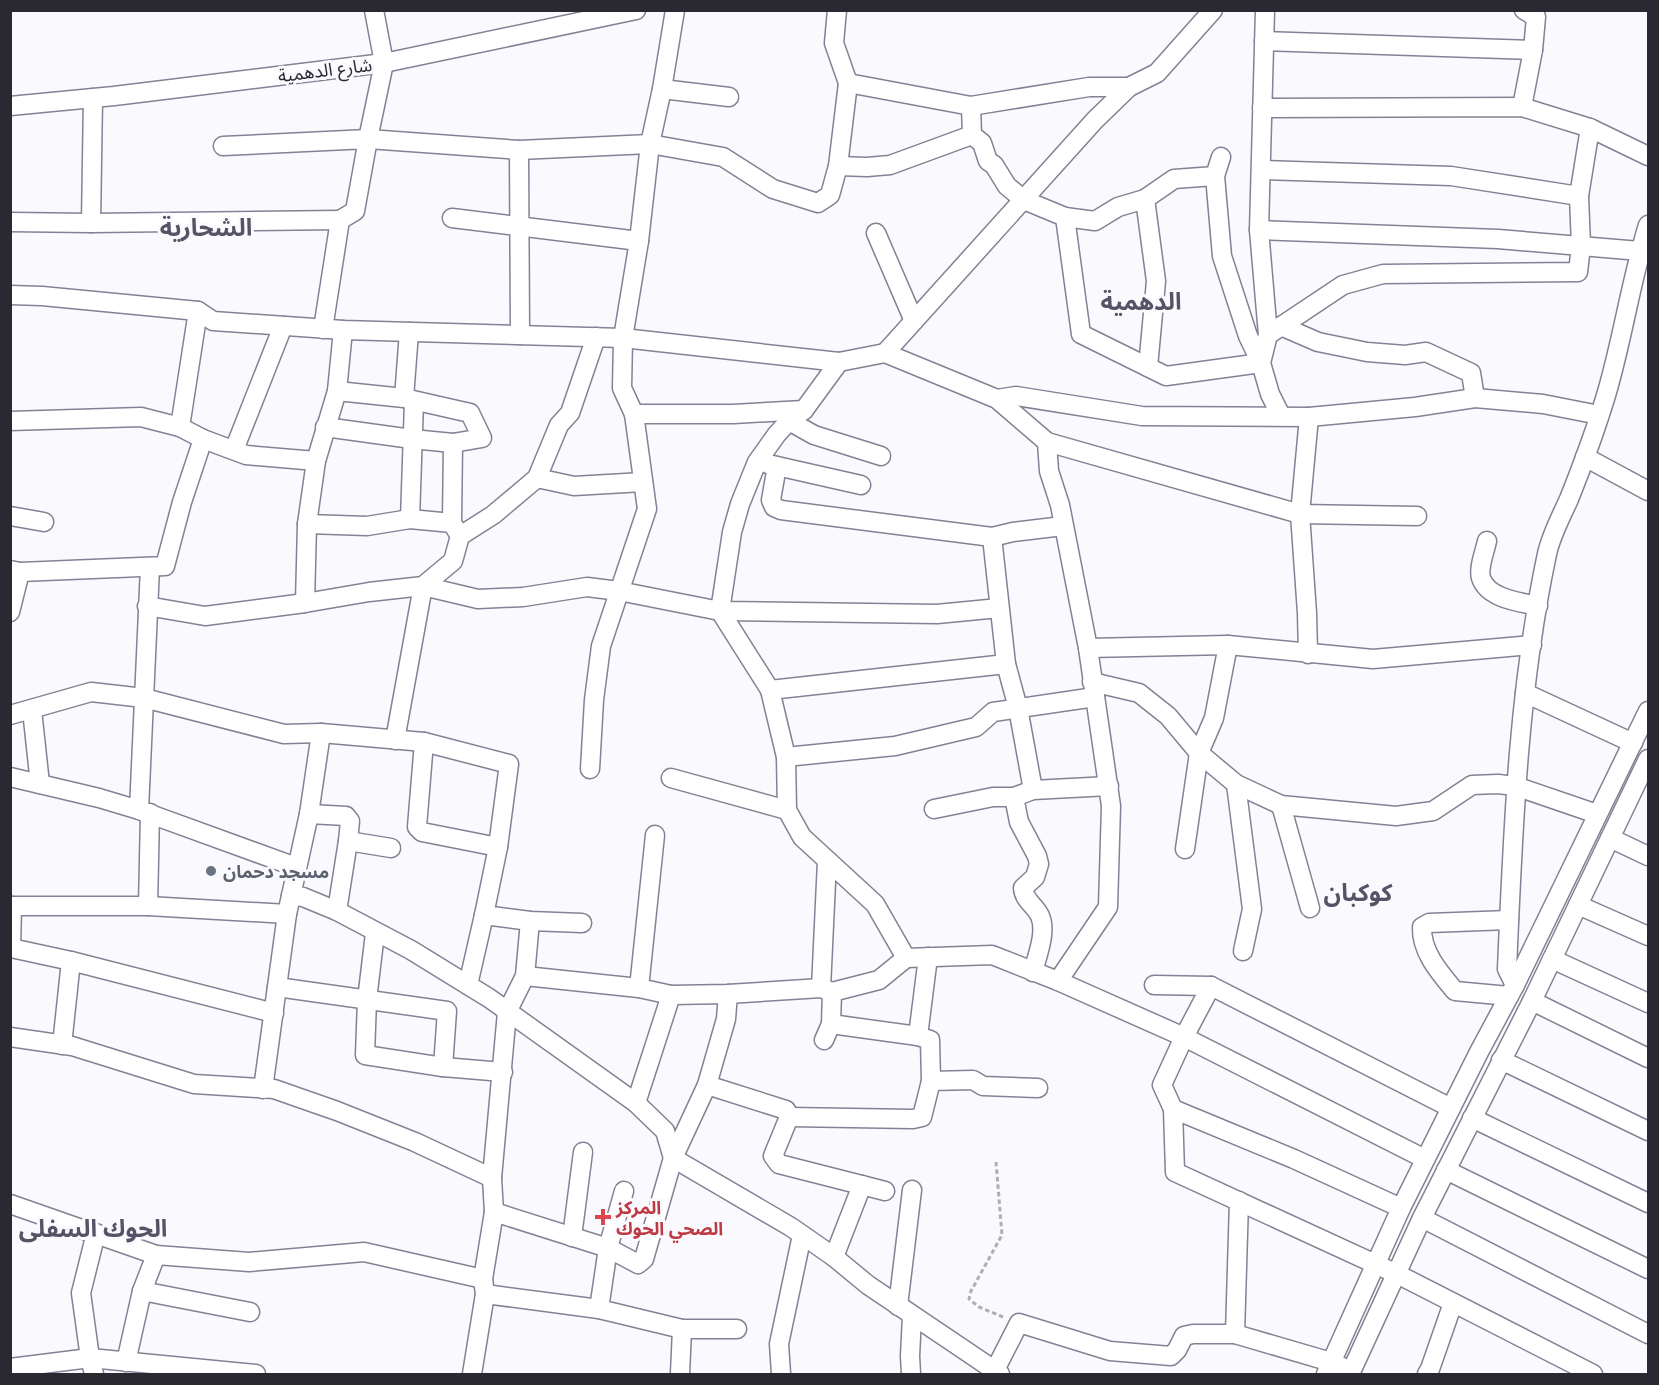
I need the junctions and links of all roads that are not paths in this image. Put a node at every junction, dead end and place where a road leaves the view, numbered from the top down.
1 (374, 10) edge
2 (636, 10) edge
3 (675, 10) edge
4 (837, 10) edge
5 (1213, 10) edge
6 (1265, 10) edge
7 (1524, 10) edge
8 (1264, 40) junction
9 (1533, 50) junction
10 (384, 63) junction
11 (848, 83) junction
12 (1130, 87) junction
13 (662, 89) junction
14 (729, 97) dead end
15 (93, 98) junction
16 (10, 106) edge
17 (971, 106) junction
18 (1522, 107) junction
19 (1262, 108) junction
20 (1590, 128) junction
21 (972, 135) junction
22 (368, 140) junction
23 (650, 144) junction
24 (223, 146) dead end
25 (519, 150) junction
26 (1648, 156) edge
27 (1221, 157) dead end
28 (838, 166) junction
29 (1262, 170) junction
30 (1215, 176) junction
31 (1579, 196) junction
32 (1145, 199) junction
33 (1024, 200) junction
34 (1065, 217) junction
35 (452, 218) dead end
36 (340, 220) junction
37 (10, 222) edge
38 (91, 223) junction
39 (1648, 225) edge
40 (519, 227) junction
41 (1259, 230) junction
42 (876, 233) dead end
43 (639, 241) junction
44 (1581, 246) junction
45 (1640, 250) junction
46 (10, 295) edge
47 (198, 311) junction
48 (914, 321) junction
49 (283, 326) junction
50 (323, 329) junction
51 (343, 330) junction
52 (1274, 331) junction
53 (409, 332) junction
54 (520, 335) junction
55 (596, 337) junction
56 (623, 338) junction
57 (885, 353) junction
58 (839, 362) junction
59 (1261, 363) junction
60 (1148, 367) junction
61 (338, 391) junction
62 (1475, 398) junction
63 (997, 399) junction
64 (409, 400) junction
65 (804, 410) junction
66 (634, 414) junction
67 (1599, 415) junction
68 (1281, 416) junction
69 (1309, 417) junction
70 (10, 421) edge
71 (789, 421) junction
72 (180, 427) junction
73 (325, 427) junction
74 (203, 439) junction
75 (412, 439) junction
76 (1047, 442) junction
77 (453, 443) junction
78 (234, 450) junction
79 (881, 456) dead end
80 (1585, 457) junction
81 (316, 461) junction
82 (757, 462) junction
83 (777, 466) junction
84 (537, 478) junction
85 (643, 482) junction
86 (861, 485) dead end
87 (1648, 491) edge
88 (1300, 514) junction
89 (10, 516) edge
90 (1418, 516) dead end
91 (410, 519) junction
92 (44, 522) dead end
93 (307, 524) junction
94 (1063, 526) junction
95 (456, 530) junction
96 (992, 537) junction
97 (1487, 541) dead end
98 (150, 567) junction
99 (15, 571) edge
100 (423, 586) junction
101 (619, 591) junction
102 (305, 603) junction
103 (147, 606) junction
104 (1538, 606) junction
105 (999, 608) junction
106 (720, 611) junction
107 (10, 612) edge
108 (1228, 645) junction
109 (1532, 645) junction
110 (1088, 648) junction
111 (1308, 654) junction
112 (1006, 664) junction
113 (1094, 689) junction
114 (770, 690) junction
115 (1525, 693) junction
116 (144, 698) junction
117 (1018, 708) junction
118 (32, 710) junction
119 (1648, 711) edge
120 (10, 715) edge
121 (321, 733) junction
122 (395, 740) junction
123 (424, 742) junction
124 (1633, 743) junction
125 (1199, 753) junction
126 (786, 757) junction
127 (1648, 759) edge
128 (590, 769) dead end
129 (10, 777) edge
130 (671, 778) dead end
131 (40, 784) junction
132 (1236, 784) junction
133 (1109, 786) junction
134 (1515, 786) junction
135 (1033, 790) junction
136 (1014, 797) junction
137 (1281, 805) junction
138 (934, 808) dead end
139 (787, 810) junction
140 (145, 811) junction
141 (309, 814) junction
142 (1597, 814) junction
143 (655, 835) dead end
144 (1610, 838) junction
145 (348, 841) junction
146 (498, 847) junction
147 (391, 849) dead end
148 (1185, 849) dead end
149 (1648, 856) edge
150 (827, 861) junction
151 (296, 867) junction
152 (291, 895) junction
153 (1578, 905) junction
154 (11, 906) edge
155 (148, 906) junction
156 (1310, 908) dead end
157 (337, 911) junction
158 (287, 914) junction
159 (484, 915) junction
160 (1509, 920) junction
161 (530, 921) junction
162 (582, 923) dead end
163 (375, 933) junction
164 (1648, 936) edge
165 (1243, 951) dead end
166 (928, 957) junction
167 (906, 958) junction
168 (1552, 959) junction
169 (71, 961) junction
170 (1033, 972) junction
171 (525, 976) junction
172 (1058, 981) junction
173 (468, 985) junction
174 (1154, 985) dead end
175 (1211, 986) junction
176 (277, 987) junction
177 (639, 988) junction
178 (827, 990) junction
179 (1512, 991) junction
180 (728, 994) junction
181 (670, 995) junction
182 (367, 1000) junction
183 (1532, 1001) junction
184 (1648, 1003) edge
185 (507, 1012) junction
186 (274, 1013) junction
187 (918, 1036) junction
188 (10, 1037) edge
189 (1184, 1037) junction
190 (62, 1045) junction
191 (1648, 1058) edge
192 (1501, 1060) junction
193 (443, 1067) junction
194 (503, 1072) junction
195 (930, 1081) junction
196 (707, 1085) junction
197 (1038, 1088) dead end
198 (263, 1089) junction
199 (636, 1103) junction
200 (1451, 1108) junction
201 (1173, 1109) junction
202 (789, 1117) junction
203 (1472, 1118) junction
204 (1648, 1131) edge
205 (583, 1152) dead end
206 (672, 1158) junction
207 (1425, 1160) junction
208 (1446, 1170) junction
209 (492, 1178) junction
210 (862, 1185) junction
211 (912, 1190) dead end
212 (624, 1191) dead end
213 (885, 1191) dead end
214 (1239, 1201) junction
215 (1648, 1203) edge
216 (10, 1204) edge
217 (1401, 1208) junction
218 (494, 1212) junction
219 (1422, 1218) junction
220 (96, 1233) junction
221 (801, 1235) junction
222 (572, 1237) junction
223 (608, 1248) junction
224 (156, 1255) junction
225 (834, 1257) junction
226 (1375, 1264) junction
227 (1648, 1269) edge
228 (1397, 1274) junction
229 (484, 1287) junction
230 (142, 1291) junction
231 (1453, 1304) junction
232 (599, 1309) junction
233 (905, 1311) junction
234 (250, 1312) dead end
235 (682, 1329) junction
236 (737, 1329) dead end
237 (1235, 1334) junction
238 (1648, 1334) edge
239 (126, 1362) junction
240 (911, 1365) edge
241 (92, 1366) edge
242 (10, 1368) edge
243 (1328, 1368) edge
244 (996, 1373) edge
245 (1351, 1373) edge
246 (1432, 1373) edge
247 (256, 1374) edge
248 (472, 1374) edge
249 (680, 1374) edge
250 (781, 1374) edge
251 (897, 1374) edge
252 (1593, 1374) edge

1 - 10 street
2 - 10 street, شارع الدهمية
3 - 13 street
4 - 11 street
5 - 12 street
6 - 8 street
7 - 9 street
8 - 9 street
8 - 19 street
9 - 18 street
10 - 15 street, شارع الدهمية
10 - 22 street
11 - 17 street
11 - 28 street
12 - 17 street
12 - 33 street
13 - 14 street
13 - 23 street
15 - 16 street, شارع الدهمية
15 - 38 street
17 - 21 street
18 - 19 street
18 - 20 street
19 - 29 street
20 - 26 street
20 - 31 street
21 - 28 street
21 - 33 street
22 - 24 street
22 - 25 street
22 - 36 street
23 - 25 street
23 - 28 street
23 - 43 street
25 - 40 street
27 - 30 street
29 - 31 street
29 - 41 street
30 - 32 street
30 - 59 street
31 - 44 street
32 - 34 street
32 - 60 street
33 - 34 street
33 - 48 street
34 - 60 street
35 - 40 street
36 - 38 street
36 - 50 street
37 - 38 street
39 - 45 street
40 - 43 street
40 - 54 street
41 - 44 street
41 - 52 street
42 - 48 street
43 - 56 street
44 - 45 street
44 - 52 street
45 - 67 street
46 - 47 street
47 - 49 street
47 - 72 street
48 - 57 street
49 - 50 street
49 - 78 street
50 - 51 street
51 - 53 street
51 - 61 street
52 - 59 street
52 - 62 street
53 - 54 street
53 - 64 street
54 - 55 street
55 - 56 street
55 - 84 street
56 - 58 street
56 - 66 street
57 - 58 street
57 - 63 street
58 - 65 street
59 - 60 street
59 - 68 street
61 - 64 street
61 - 73 street
62 - 67 street
62 - 69 street
63 - 68 street
63 - 76 street
64 - 75 street
64 - 77 street
65 - 66 street
65 - 71 street
66 - 85 street
67 - 80 street
68 - 69 street
69 - 88 street
70 - 72 street
71 - 79 street
71 - 82 street
72 - 74 street
73 - 75 street
73 - 81 street
74 - 78 street
74 - 98 street
75 - 77 street
75 - 91 street
76 - 88 street
76 - 94 street
77 - 95 street
78 - 81 street
80 - 87 street
80 - 104 street
81 - 93 street
82 - 83 street
82 - 106 street
83 - 86 street
83 - 96 street
84 - 85 street
84 - 95 street
85 - 101 street
88 - 90 street
88 - 111 street
89 - 92 street
91 - 93 street
91 - 95 street
93 - 102 street
94 - 96 street
94 - 110 street
95 - 100 street
96 - 105 street
97 - 104 street
98 - 99 street
98 - 103 street
99 - 107 street
100 - 101 street
100 - 102 street
100 - 122 street
101 - 106 street
101 - 128 street
102 - 103 street
103 - 116 street
104 - 109 street
105 - 106 street
105 - 112 street
106 - 114 street
108 - 110 street
108 - 111 street
108 - 125 street
109 - 111 street
109 - 115 street
110 - 113 street
112 - 114 street
112 - 117 street
113 - 117 street
113 - 125 street
113 - 133 street
114 - 126 street
115 - 124 street
115 - 134 street
116 - 118 street
116 - 121 street
116 - 140 street
117 - 126 street
117 - 135 street
118 - 120 street
118 - 131 street
119 - 124 street
121 - 122 street
121 - 141 street
122 - 123 street
123 - 146 street
123 - 146 street
124 - 142 street
125 - 132 street
125 - 148 street
126 - 139 street
127 - 144 street
129 - 131 street
130 - 139 street
131 - 140 street
132 - 137 street
132 - 165 street
133 - 135 street
133 - 172 street
134 - 137 street
134 - 142 street
134 - 160 street
135 - 136 street
136 - 138 street
136 - 170 street
137 - 156 street
139 - 150 street
140 - 151 street
140 - 155 street
141 - 145 street
141 - 151 street
142 - 179 street
143 - 177 street
144 - 149 street
144 - 153 street
145 - 147 street
145 - 157 street
146 - 159 street
150 - 167 street
150 - 178 street
151 - 152 street
152 - 157 street
152 - 158 street
153 - 164 street
153 - 168 street
154 - 155 street
154 - 169 street
155 - 158 street
157 - 163 street
158 - 176 street
159 - 161 street
159 - 173 street
160 - 179 street
160 - 179 street
161 - 162 street
161 - 171 street
163 - 173 street
163 - 182 street
166 - 167 street
166 - 170 street
166 - 187 street
167 - 178 street
168 - 183 street
168 - 184 street
169 - 186 street
169 - 190 street
170 - 172 street
171 - 177 street
171 - 185 street
172 - 189 street
173 - 185 street
174 - 175 street
175 - 189 street
175 - 200 street
176 - 182 street
176 - 186 street
177 - 181 street
178 - 180 street
178 - 187 street
179 - 200 street
180 - 181 street
180 - 196 street
181 - 199 street
182 - 193 street
182 - 193 street
183 - 191 street
183 - 192 street
185 - 194 street
185 - 199 street
186 - 198 street
187 - 195 street
188 - 190 street
189 - 201 street
189 - 207 street
190 - 198 street
192 - 203 street
192 - 204 street
193 - 194 street
194 - 209 street
195 - 197 street
195 - 202 street
196 - 202 street
196 - 206 street
198 - 209 street
199 - 206 street
200 - 207 street
201 - 214 street
201 - 217 street
202 - 210 street
203 - 208 street
203 - 215 street
205 - 222 street
206 - 221 street
206 - 223 street
207 - 217 street
208 - 219 street
208 - 227 street
209 - 218 street
210 - 213 street
210 - 225 street
211 - 233 street
212 - 223 street
214 - 226 street
214 - 237 street
216 - 220 street
217 - 226 street
218 - 222 street
218 - 229 street
219 - 228 street
219 - 238 street
220 - 224 street
220 - 241 street
221 - 225 street
221 - 250 street
222 - 223 street
223 - 232 street
224 - 229 street
224 - 230 street
225 - 233 street
226 - 228 street
226 - 243 street
228 - 231 street
228 - 245 street
229 - 232 street
229 - 248 street
230 - 234 street
230 - 239 street
231 - 246 street
231 - 252 street
232 - 235 street
233 - 240 street
233 - 244 street
235 - 236 street
235 - 249 street
237 - 243 street
237 - 244 street
239 - 241 street
239 - 247 street
240 - 251 street
241 - 242 street
243 - 245 street

